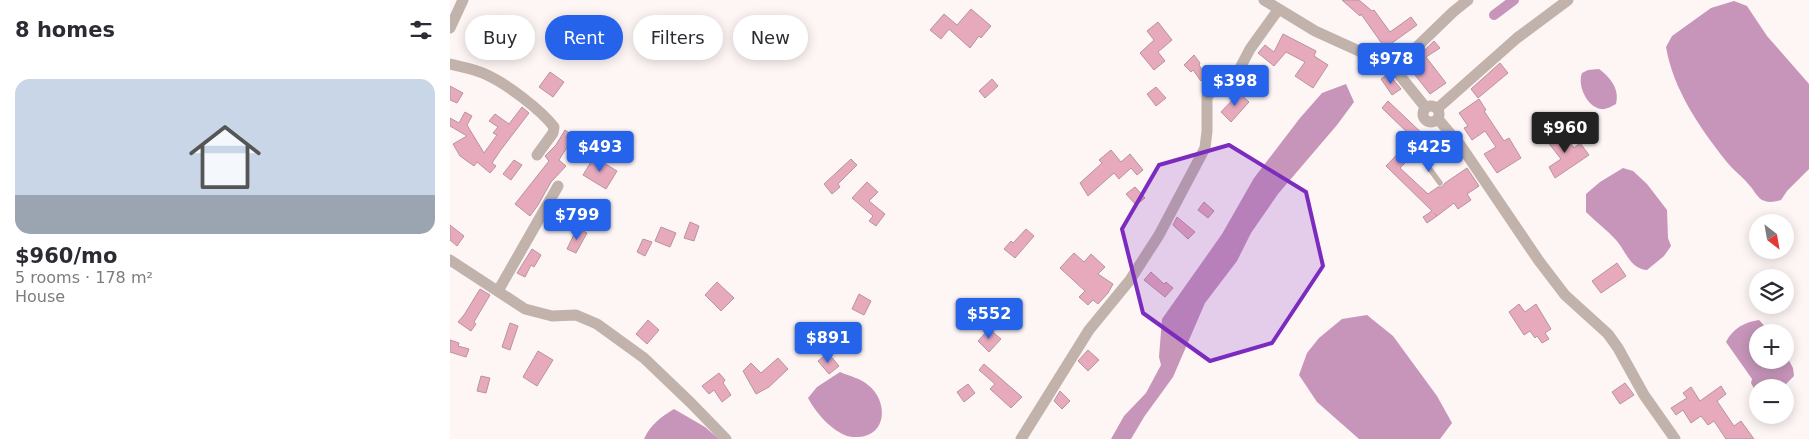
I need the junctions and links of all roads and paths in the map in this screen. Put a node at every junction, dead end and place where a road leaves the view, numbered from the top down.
1 (463, 0) edge
2 (1264, 0) edge
3 (1468, 0) edge
4 (1568, 0) edge
5 (1278, 10) junction
6 (450, 28) edge
7 (450, 64) edge
8 (1393, 70) junction
9 (1438, 114) junction
10 (1448, 131) junction
11 (537, 154) dead end
12 (1440, 183) dead end
13 (558, 186) dead end
14 (450, 260) edge
15 (498, 291) junction
16 (726, 439) edge
17 (1020, 439) edge
18 (1675, 439) edge

1 - 6 street
2 - 5 street
3 - 8 street
4 - 9 street
5 - 8 street
5 - 17 street
7 - 11 street
8 - 9 street
9 - 10 street
10 - 12 lane
10 - 18 street
13 - 15 street
14 - 15 street
15 - 16 street

